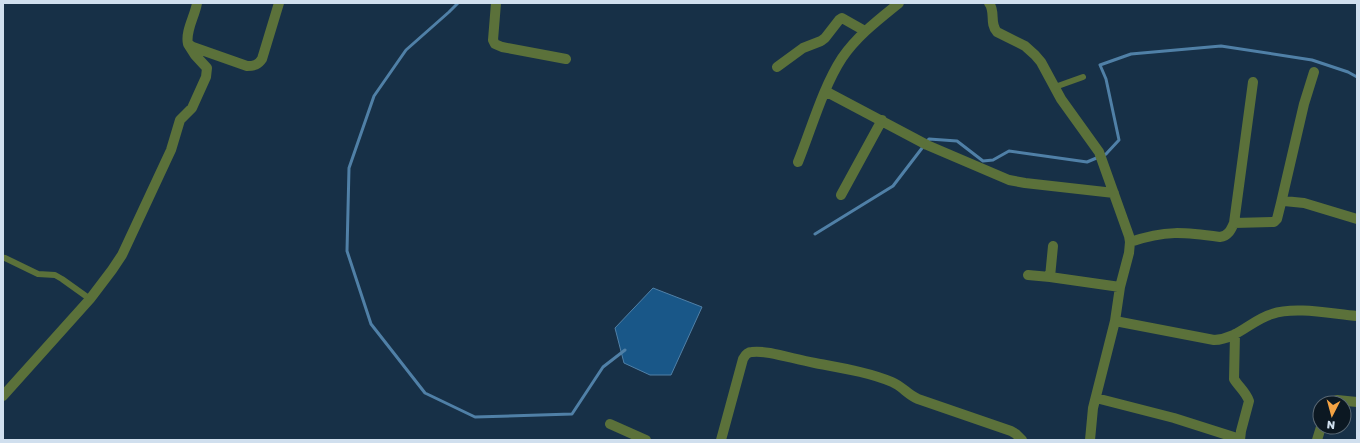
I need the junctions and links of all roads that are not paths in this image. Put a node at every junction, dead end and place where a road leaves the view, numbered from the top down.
1 (197, 3) edge
2 (279, 3) edge
3 (496, 3) edge
4 (899, 3) edge
5 (993, 4) edge
6 (865, 31) junction
7 (188, 44) junction
8 (566, 59) dead end
9 (777, 67) dead end
10 (1314, 72) dead end
11 (1083, 77) dead end
12 (1253, 82) dead end
13 (1055, 87) junction
14 (825, 91) junction
15 (882, 120) junction
16 (798, 162) dead end
17 (1114, 193) junction
18 (841, 195) dead end
19 (1281, 203) junction
20 (1357, 219) edge
21 (1234, 223) junction
22 (1130, 242) junction
23 (1053, 246) dead end
24 (5, 258) dead end
25 (1028, 275) dead end
26 (1050, 277) junction
27 (1120, 287) junction
28 (90, 299) junction
29 (1357, 316) edge
30 (1115, 321) junction
31 (1235, 334) junction
32 (3, 396) edge
33 (1096, 398) junction
34 (610, 424) dead end
35 (646, 440) edge
36 (721, 440) edge
37 (1022, 440) edge
38 (1090, 440) edge
39 (1240, 440) edge

1 - 7 street
2 - 7 street
3 - 8 street
4 - 6 street
5 - 13 street
6 - 9 street
6 - 14 street
7 - 28 street
10 - 19 street
11 - 13 lane
12 - 21 street
13 - 17 street
14 - 15 street
14 - 16 street
15 - 17 street
15 - 18 street
17 - 22 street
19 - 20 street
19 - 21 street
21 - 22 street
22 - 27 street
23 - 26 street
24 - 28 lane
25 - 26 street
26 - 27 street
27 - 30 street
28 - 32 street
29 - 31 street
30 - 31 street
30 - 33 street
31 - 39 street
33 - 38 street
33 - 39 street
34 - 35 street
36 - 37 street

